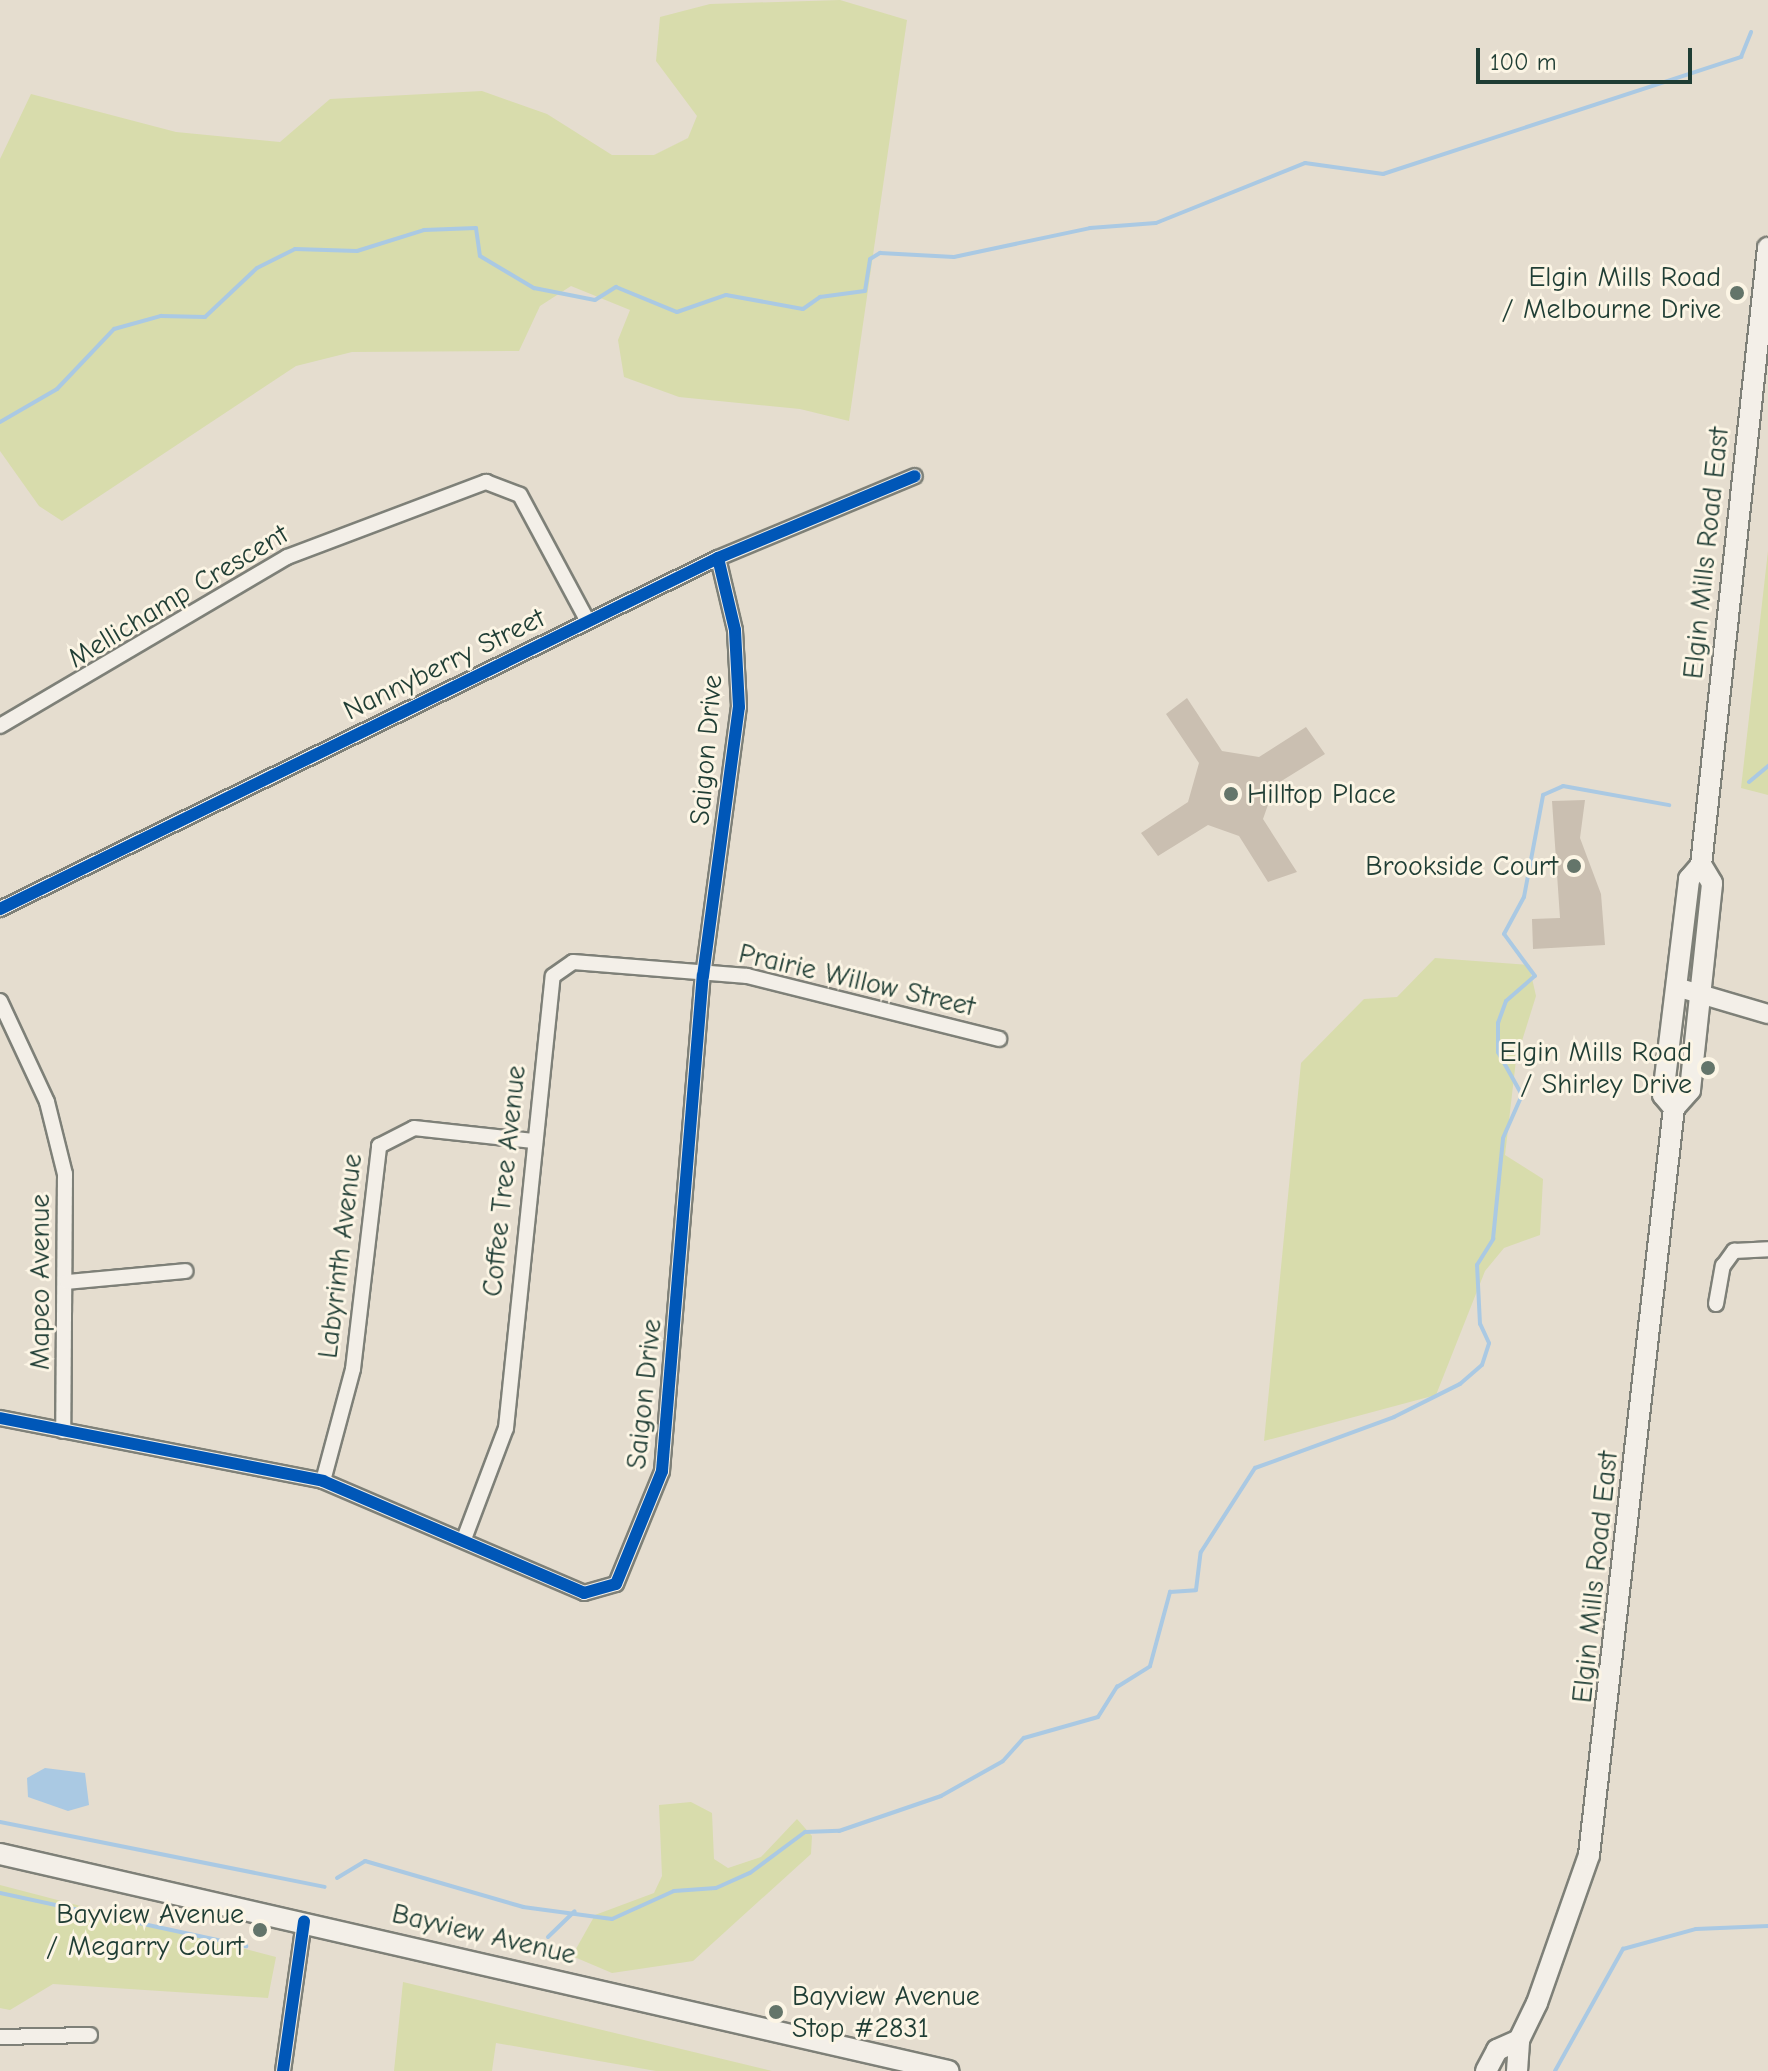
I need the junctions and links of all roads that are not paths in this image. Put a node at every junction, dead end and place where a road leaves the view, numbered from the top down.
1 (1768, 248) edge
2 (1762, 353) edge
3 (915, 476) dead end
4 (718, 558) junction
5 (587, 620) junction
6 (0, 726) edge
7 (1701, 865) junction
8 (0, 909) edge
9 (703, 976) junction
10 (1676, 987) junction
11 (1700, 995) junction
12 (0, 1001) edge
13 (1768, 1014) edge
14 (999, 1039) dead end
15 (1674, 1108) junction
16 (533, 1141) junction
17 (1768, 1249) edge
18 (185, 1271) dead end
19 (67, 1282) junction
20 (1716, 1304) dead end
21 (0, 1418) edge
22 (63, 1431) junction
23 (323, 1481) junction
24 (464, 1539) junction
25 (2, 1851) edge
26 (304, 1921) junction
27 (90, 2035) dead end
28 (0, 2037) edge
29 (1519, 2040) junction
30 (283, 2071) edge
31 (948, 2071) edge
32 (1486, 2071) edge
33 (1517, 2071) edge

1 - 2 main road, Elgin Mills Road East
2 - 7 main road, Elgin Mills Road East
3 - 4 street, Nannyberry Street
4 - 5 street, Nannyberry Street
4 - 9 street, Saigon Drive
5 - 6 street, Mellichamp Crescent
5 - 8 street, Nannyberry Street
7 - 10 main road, Elgin Mills Road East
7 - 11 main road, Elgin Mills Road East
9 - 14 street, Prairie Willow Street
9 - 16 street, Coffee Tree Avenue
9 - 24 street, Saigon Drive
10 - 11 street
10 - 15 main road, Elgin Mills Road East
11 - 13 street
11 - 15 main road, Elgin Mills Road East
12 - 19 street, Mapeo Avenue
15 - 29 main road, Elgin Mills Road East
16 - 23 street, Labyrinth Avenue
16 - 24 street, Coffee Tree Avenue
17 - 20 street
18 - 19 street
19 - 22 street, Mapeo Avenue
21 - 22 street, Saigon Drive
22 - 23 street, Saigon Drive
23 - 24 street, Saigon Drive
25 - 26 main road, Bayview Avenue
26 - 30 street
26 - 31 main road, Bayview Avenue
27 - 28 street
29 - 32 main road, Elgin Mills Road East
29 - 33 main road, Elgin Mills Road East

